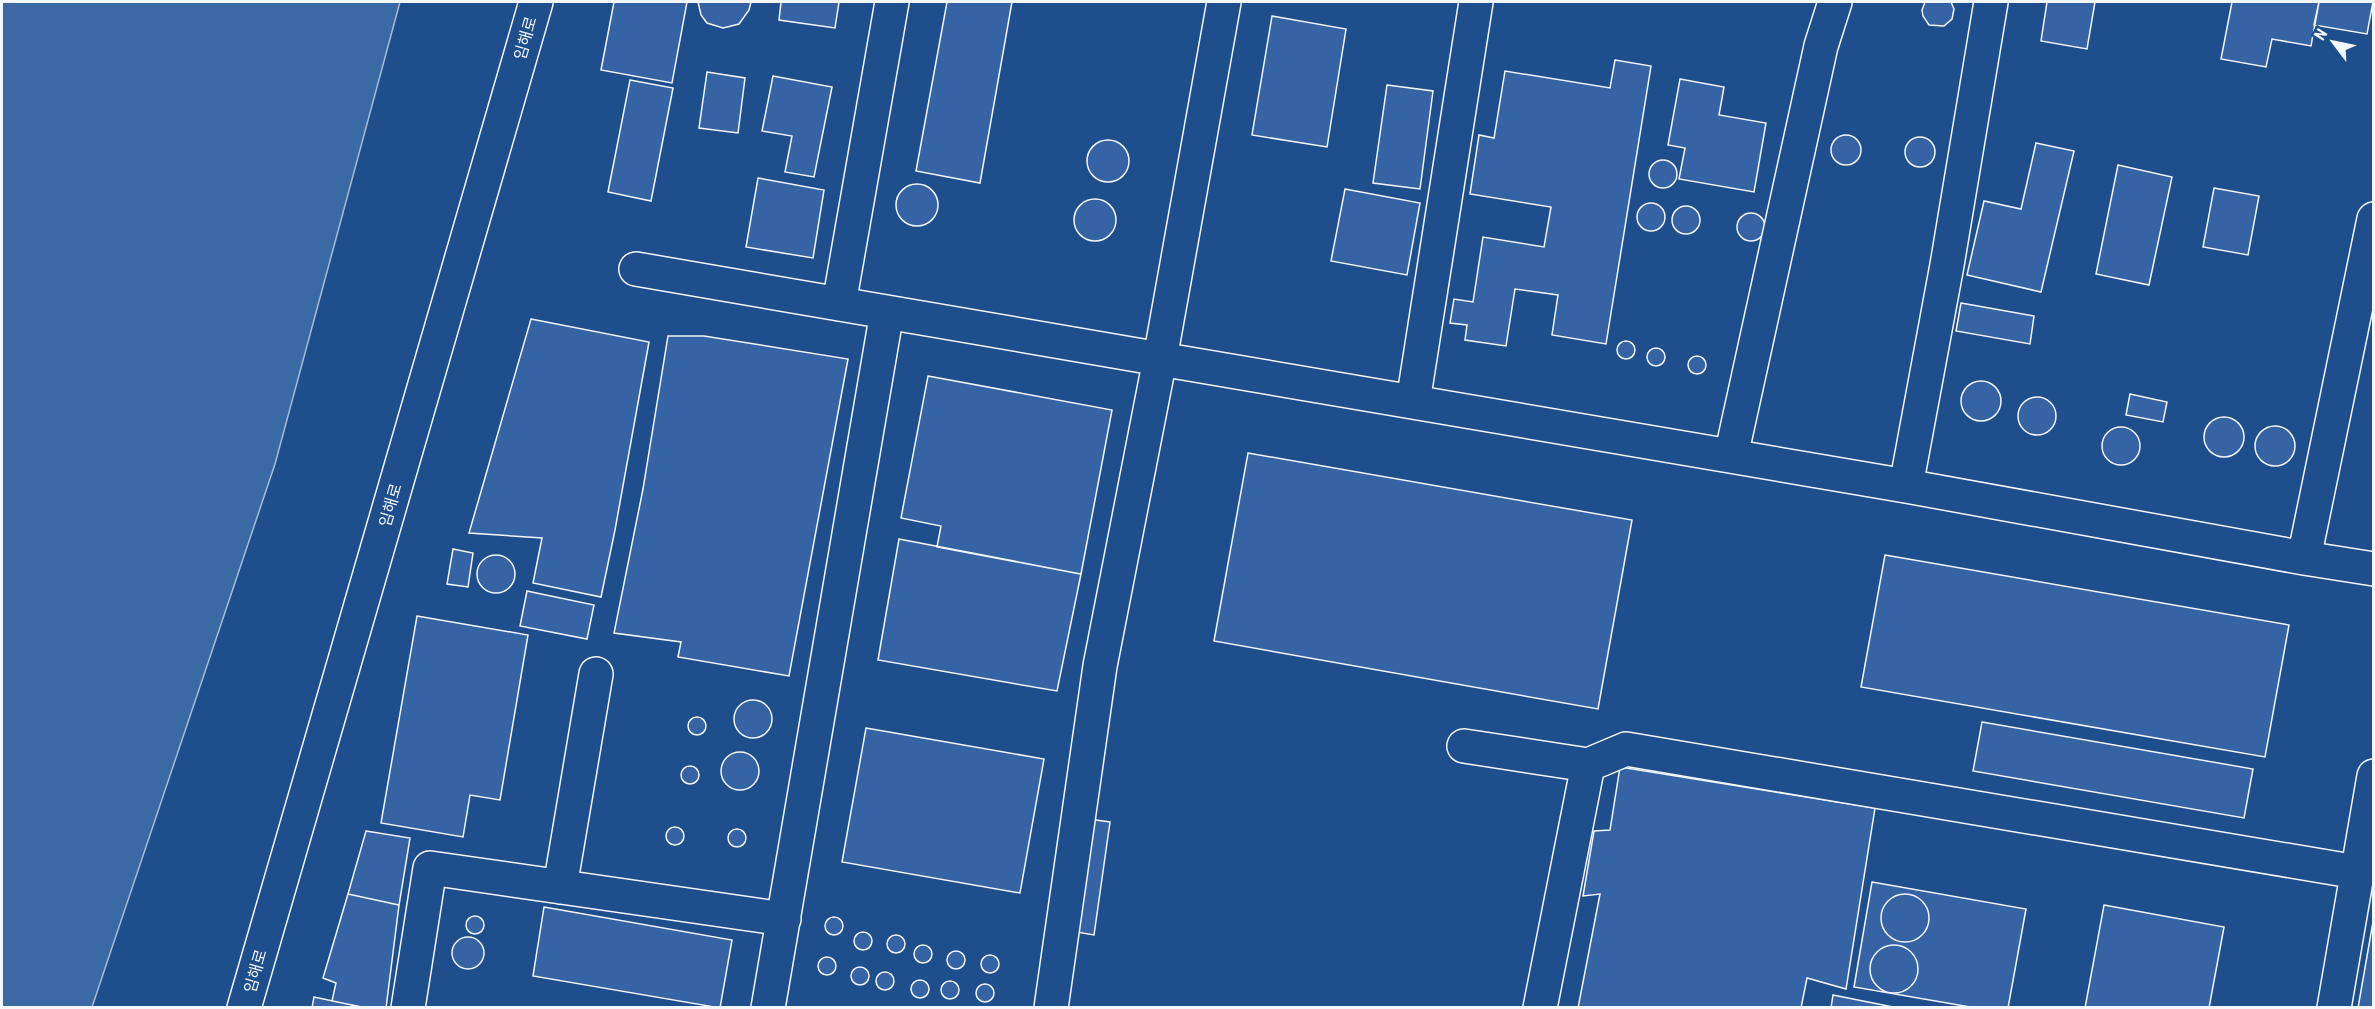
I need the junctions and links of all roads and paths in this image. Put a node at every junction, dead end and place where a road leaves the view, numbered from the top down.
1 (536, 2) edge
2 (892, 2) edge
3 (1224, 2) edge
4 (1476, 2) edge
5 (1835, 2) edge
6 (1991, 2) edge
7 (2373, 219) edge
8 (636, 269) dead end
9 (839, 304) junction
10 (887, 312) junction
11 (1160, 359) junction
12 (1413, 402) junction
13 (1731, 456) junction
14 (1906, 486) junction
15 (2304, 558) junction
16 (2373, 569) edge
17 (596, 674) dead end
18 (1464, 746) dead end
19 (1588, 765) junction
20 (2373, 776) edge
21 (2357, 872) junction
22 (560, 887) junction
23 (784, 919) junction
24 (244, 1008) edge
25 (408, 1008) edge
26 (768, 1008) edge
27 (1051, 1008) edge
28 (1540, 1008) edge
29 (2334, 1008) edge

1 - 24 street, 임해로
2 - 9 street
3 - 11 street
4 - 12 street
5 - 13 street
6 - 14 street
7 - 15 street
8 - 9 street
9 - 10 street
10 - 11 street
10 - 23 street
11 - 12 street
11 - 27 street
12 - 13 street
13 - 14 street
14 - 15 street
15 - 16 street
17 - 22 street
18 - 19 street
19 - 21 street
19 - 28 street
20 - 21 street
21 - 29 street
22 - 23 street
22 - 25 street
23 - 26 street

